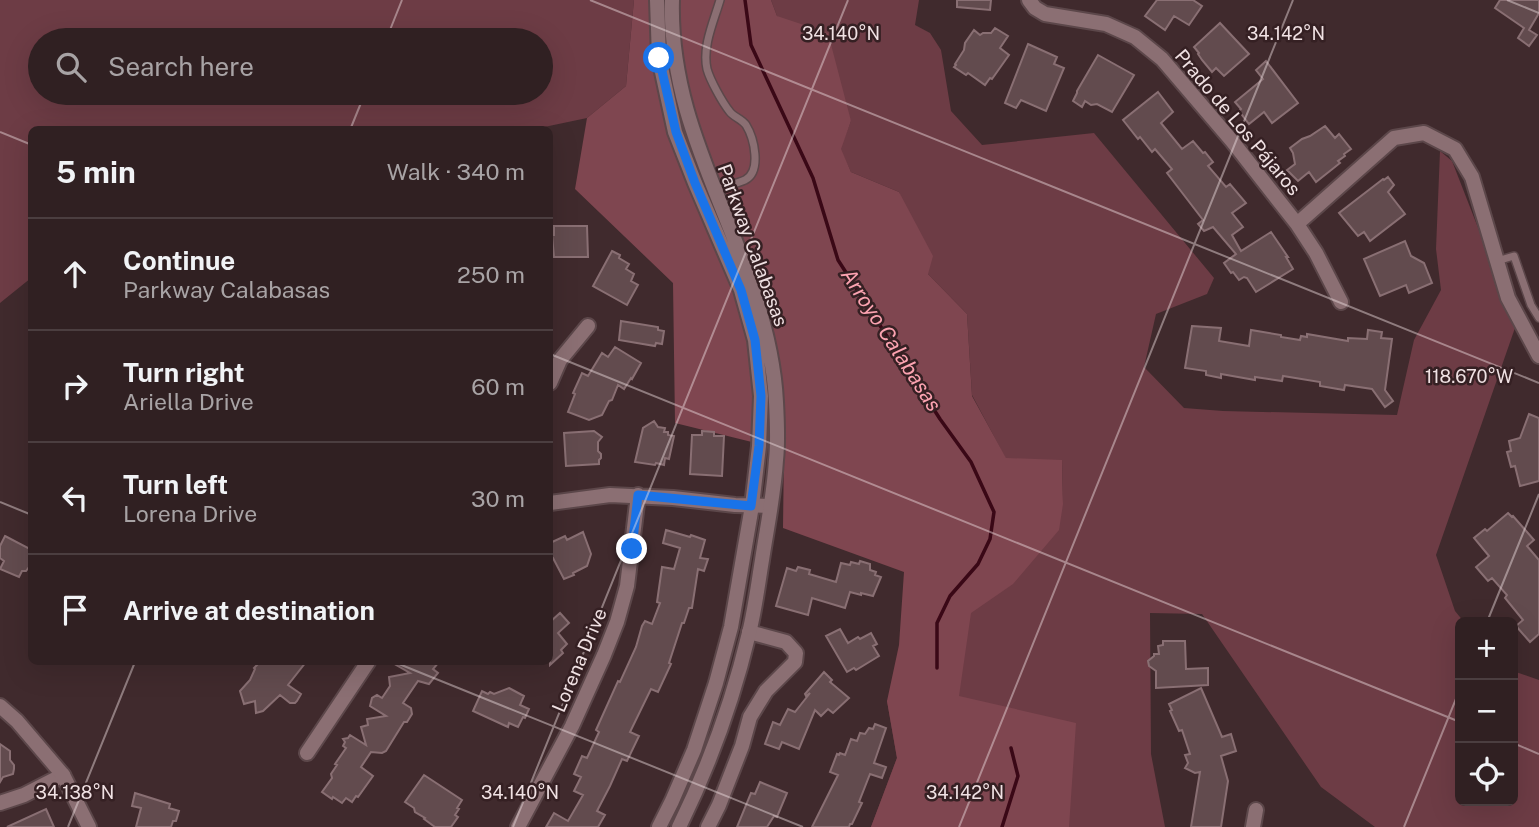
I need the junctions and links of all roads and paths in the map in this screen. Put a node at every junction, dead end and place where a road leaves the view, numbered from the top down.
1 (657, 0) edge
2 (672, 0) edge
3 (720, 0) edge
4 (1029, 0) edge
5 (714, 190) junction
6 (1297, 224) junction
7 (1497, 261) junction
8 (1341, 302) dead end
9 (1539, 318) edge
10 (588, 326) dead end
11 (1539, 356) edge
12 (553, 376) edge
13 (638, 495) junction
14 (553, 503) edge
15 (751, 506) junction
16 (770, 506) junction
17 (731, 627) junction
18 (749, 632) junction
19 (366, 665) edge
20 (0, 706) edge
21 (307, 753) dead end
22 (63, 775) junction
23 (0, 803) edge
24 (1256, 810) dead end
25 (89, 827) edge
26 (518, 827) edge
27 (659, 827) edge
28 (679, 827) edge
29 (708, 827) edge
30 (1252, 827) edge

1 - 15 street, Parkway Calabasas
2 - 5 street, Parkway Calabasas
3 - 5 lane
4 - 6 street, Prado de Los Pájaros
5 - 16 street, Parkway Calabasas
6 - 7 street
6 - 8 street, Prado de Los Pájaros
7 - 9 lane
7 - 11 street
10 - 12 street
13 - 14 street
13 - 15 street
13 - 26 street, Lorena Drive
15 - 16 street
15 - 17 street, Parkway Calabasas
16 - 18 street, Parkway Calabasas
17 - 18 street
17 - 27 street, Parkway Calabasas
18 - 28 street, Parkway Calabasas
18 - 29 street
19 - 21 street
20 - 22 street
22 - 23 street
22 - 25 street
24 - 30 street

